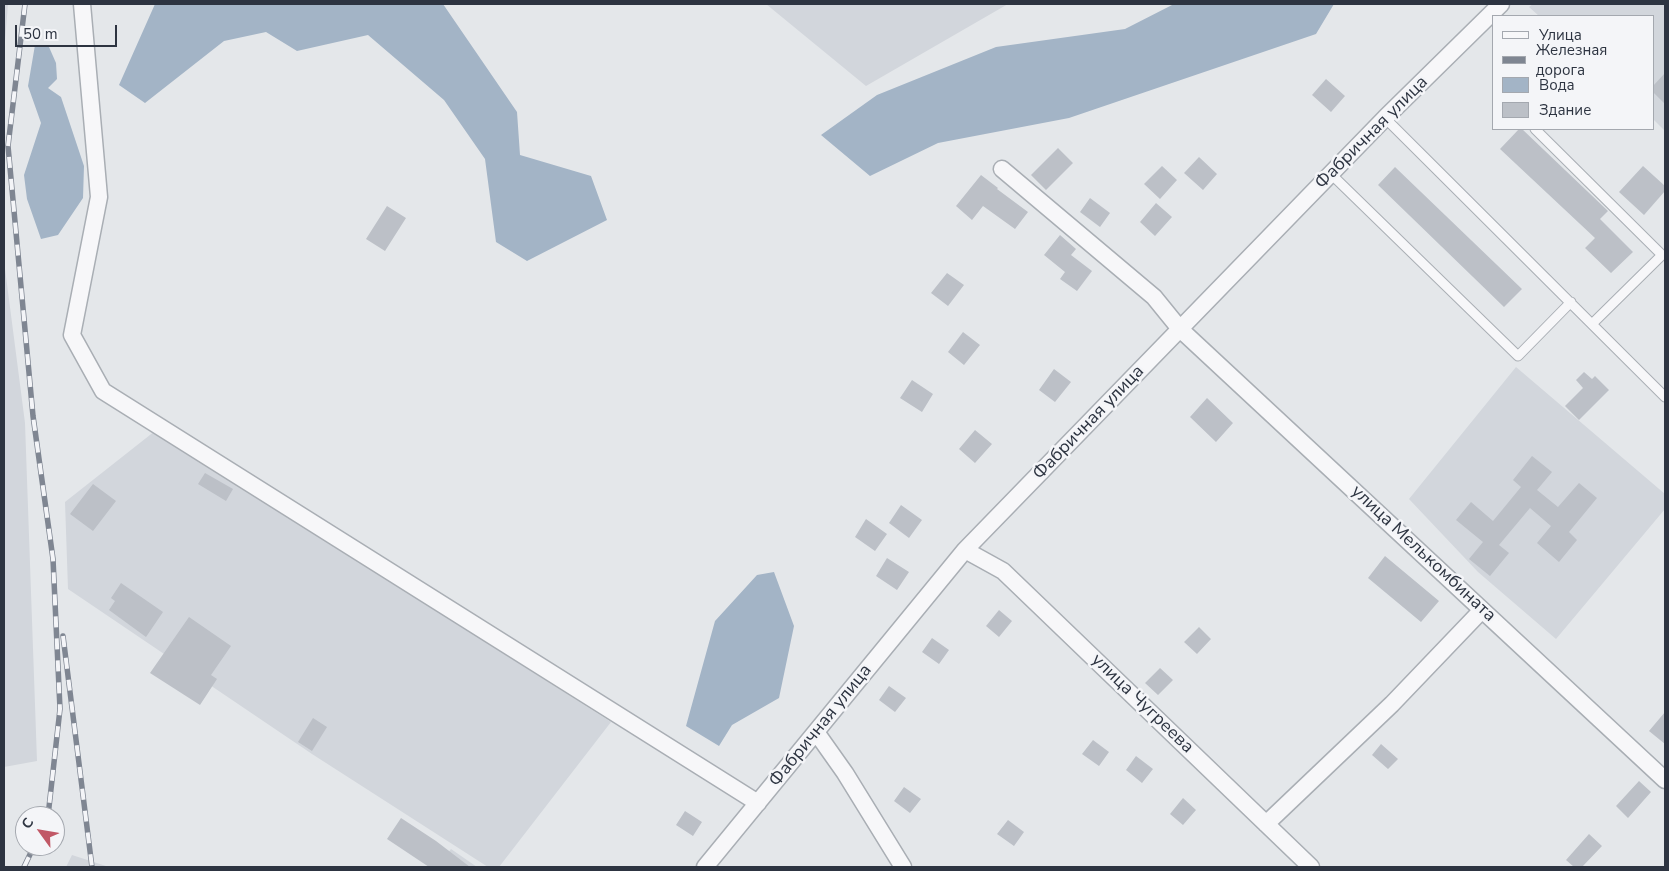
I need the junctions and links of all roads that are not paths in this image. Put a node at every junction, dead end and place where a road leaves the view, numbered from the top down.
1 (82, 4) edge
2 (1501, 4) edge
3 (1385, 118) junction
4 (1536, 130) edge
5 (1002, 169) dead end
6 (1331, 174) junction
7 (1571, 302) junction
8 (1592, 324) junction
9 (1180, 328) junction
10 (1665, 397) edge
11 (965, 550) junction
12 (1482, 610) junction
13 (816, 732) junction
14 (1665, 780) edge
15 (758, 803) junction
16 (1266, 824) junction
17 (705, 867) edge
18 (903, 867) edge
19 (1311, 867) edge

1 - 15 street
2 - 3 street, Фабричная улица
3 - 6 street, Фабричная улица
3 - 7 lane
4 - 8 lane
5 - 9 street, улица Мелькомбината
6 - 7 lane
6 - 9 street, Фабричная улица
7 - 8 lane
8 - 10 lane
9 - 11 street, Фабричная улица
9 - 12 street, улица Мелькомбината
11 - 13 street, Фабричная улица
11 - 16 street, улица Чугреева
12 - 14 street, улица Мелькомбината
12 - 16 street
13 - 15 street, Фабричная улица
13 - 18 street
15 - 17 street, Фабричная улица
16 - 19 street, улица Чугреева

